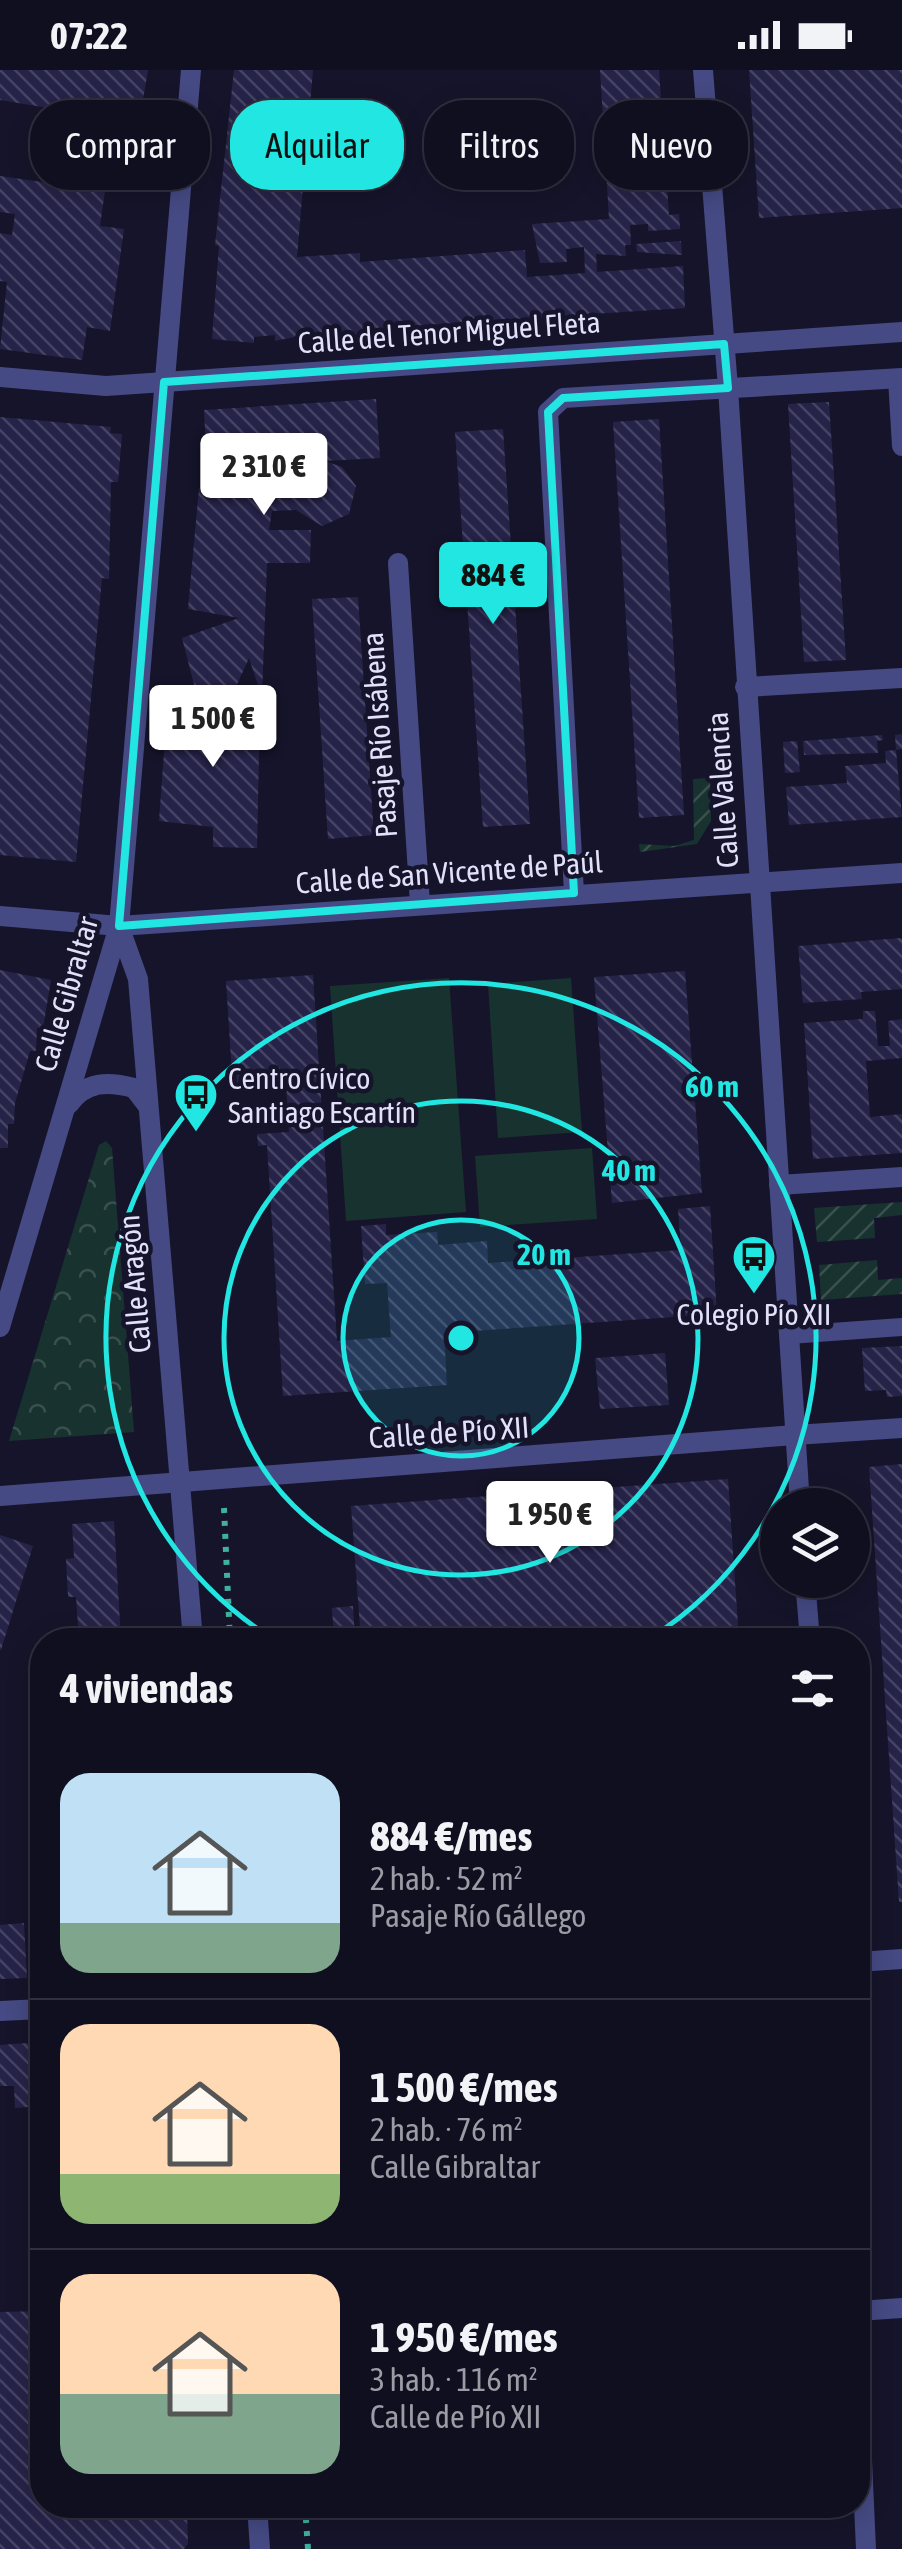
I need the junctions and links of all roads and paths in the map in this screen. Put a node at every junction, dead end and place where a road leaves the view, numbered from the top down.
1 (191, 70) edge
2 (703, 70) edge
3 (902, 332) edge
4 (724, 344) junction
5 (0, 377) edge
6 (900, 378) edge
7 (164, 382) junction
8 (728, 388) junction
9 (902, 446) edge
10 (398, 562) dead end
11 (902, 678) edge
12 (745, 688) junction
13 (902, 873) edge
14 (759, 883) junction
15 (574, 893) junction
16 (420, 904) junction
17 (0, 916) edge
18 (120, 926) junction
19 (149, 1108) junction
20 (63, 1115) junction
21 (902, 1177) edge
22 (779, 1186) junction
23 (0, 1326) edge
24 (902, 1326) edge
25 (789, 1334) junction
26 (902, 1428) edge
27 (795, 1435) junction
28 (241, 1478) junction
29 (182, 1482) junction
30 (799, 1488) edge
31 (0, 1496) edge
32 (806, 1598) edge
33 (192, 1628) edge
34 (229, 1628) edge
35 (809, 1628) edge
36 (902, 1959) edge
37 (870, 1961) edge
38 (30, 2010) edge
39 (0, 2011) edge
40 (902, 2308) edge
41 (870, 2310) edge
42 (258, 2518) edge
43 (306, 2518) edge
44 (865, 2518) edge
45 (260, 2549) edge
46 (308, 2549) edge
47 (866, 2549) edge

1 - 7 street, Calle Gibraltar
2 - 4 street, Calle Valencia
3 - 4 street, Calle del Tenor Miguel Fleta
4 - 7 street, Calle del Tenor Miguel Fleta
4 - 8 street, Calle Valencia
5 - 7 street, Calle del Tenor Miguel Fleta
6 - 8 street
6 - 9 street
7 - 18 street, Calle Gibraltar
8 - 12 street, Calle Valencia
8 - 15 street
10 - 16 street, Pasaje Río Isábena
11 - 12 street
12 - 14 street, Calle Valencia
13 - 14 street, Calle de San Vicente de Paúl
14 - 15 street, Calle de San Vicente de Paúl
14 - 22 street, Calle Valencia
15 - 16 street, Calle de San Vicente de Paúl
16 - 18 street, Calle de San Vicente de Paúl
17 - 18 street, Calle de San Vicente de Paúl
18 - 19 street, Calle Aragón
18 - 20 street, Calle Gibraltar
19 - 20 street
19 - 29 street, Calle Aragón
20 - 23 street, Calle Gibraltar
21 - 22 street
22 - 25 street, Calle Valencia
24 - 25 lane
25 - 27 street, Calle Valencia
26 - 27 street, Calle de Pío XII
27 - 28 street, Calle de Pío XII
27 - 30 street, Calle Valencia
28 - 29 street, Calle de Pío XII
28 - 34 path
29 - 31 street, Calle de Pío XII
29 - 33 street, Calle Aragón
32 - 35 street
36 - 37 street
38 - 39 street
40 - 41 street
42 - 45 street
43 - 46 path
44 - 47 street

